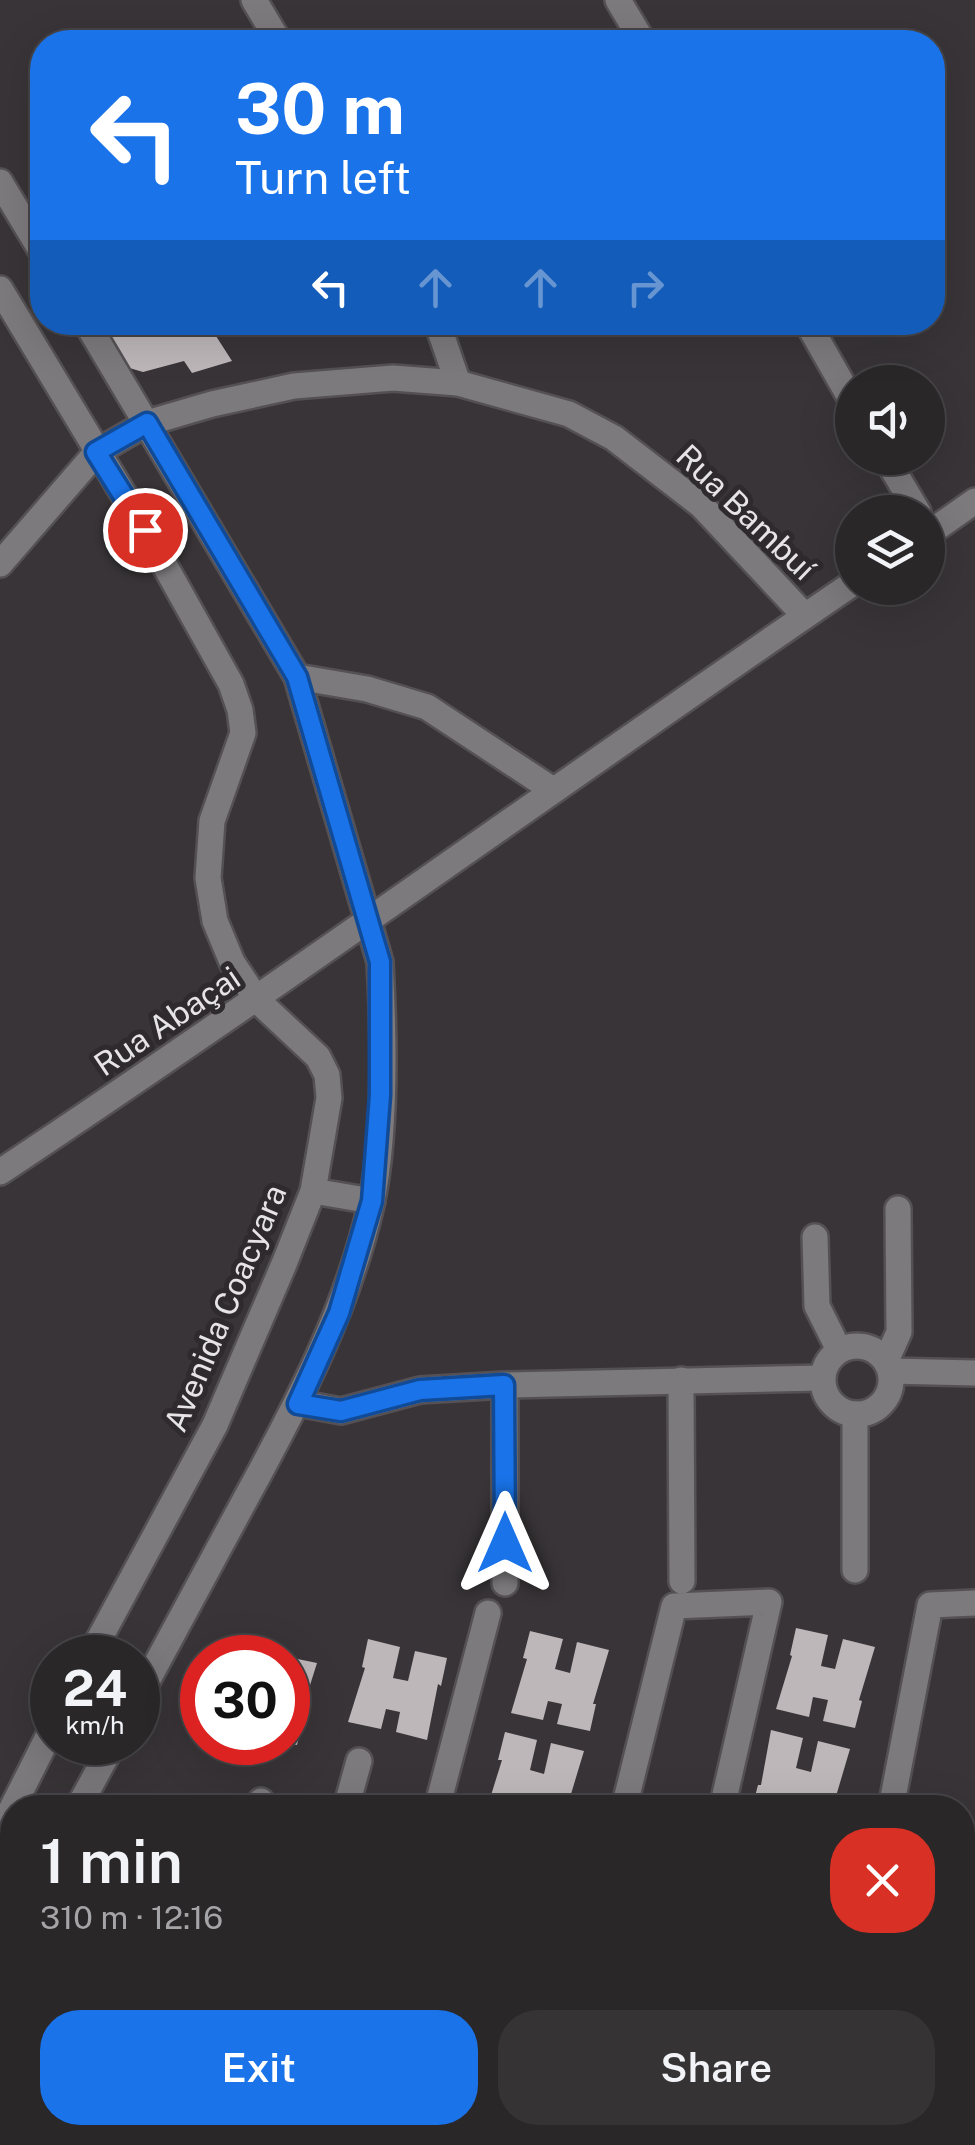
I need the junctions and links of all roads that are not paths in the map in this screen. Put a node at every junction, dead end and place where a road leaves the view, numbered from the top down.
1 (254, 0) edge
2 (618, 0) edge
3 (272, 30) edge
4 (636, 30) edge
5 (0, 182) edge
6 (30, 232) edge
7 (0, 289) edge
8 (94, 335) edge
9 (441, 335) edge
10 (814, 335) edge
11 (835, 371) edge
12 (458, 383) junction
13 (147, 423) junction
14 (96, 452) junction
15 (975, 501) edge
16 (945, 517) edge
17 (0, 564) edge
18 (835, 596) edge
19 (806, 616) junction
20 (297, 677) junction
21 (553, 790) junction
22 (367, 919) junction
23 (257, 1000) junction
24 (0, 1172) edge
25 (313, 1190) junction
26 (372, 1201) junction
27 (898, 1209) dead end
28 (815, 1238) dead end
29 (839, 1350) junction
30 (888, 1366) junction
31 (975, 1372) edge
32 (822, 1378) junction
33 (681, 1380) junction
34 (504, 1385) junction
35 (298, 1404) junction
36 (855, 1414) junction
37 (855, 1570) dead end
38 (682, 1581) dead end
39 (505, 1583) dead end
40 (975, 1603) edge
41 (488, 1613) dead end
42 (101, 1635) edge
43 (160, 1658) edge
44 (359, 1761) dead end
45 (34, 1765) edge
46 (101, 1765) edge
47 (19, 1795) edge
48 (85, 1795) edge
49 (350, 1795) edge
50 (441, 1795) edge
51 (627, 1795) edge
52 (725, 1795) edge
53 (894, 1795) edge

1 - 3 street
2 - 4 street
5 - 6 street
7 - 14 street, Avenida Coacyara
8 - 13 street
9 - 12 street
10 - 11 street
12 - 13 street, Rua Bambuí
12 - 19 street, Rua Bambuí
13 - 14 street, Rua Bambuí
13 - 20 street
14 - 17 street, Rua Bambuí
14 - 23 street, Avenida Coacyara
15 - 16 street
18 - 19 street, Rua Abaçai
19 - 21 street, Rua Abaçai
20 - 21 street
20 - 22 street
21 - 22 street, Rua Abaçai
22 - 23 street, Rua Abaçai
22 - 26 street
23 - 24 street, Rua Abaçai
23 - 25 street, Avenida Coacyara
25 - 26 street
25 - 42 street, Avenida Coacyara
26 - 35 street
27 - 30 street
28 - 29 street
29 - 30 street
29 - 32 street
30 - 31 street
30 - 36 street
32 - 33 street
32 - 36 street
33 - 34 street
33 - 38 street
34 - 35 street
34 - 39 street
35 - 43 street
36 - 37 street
40 - 53 street
41 - 50 street
44 - 49 street
45 - 47 street
46 - 48 street
51 - 52 street

